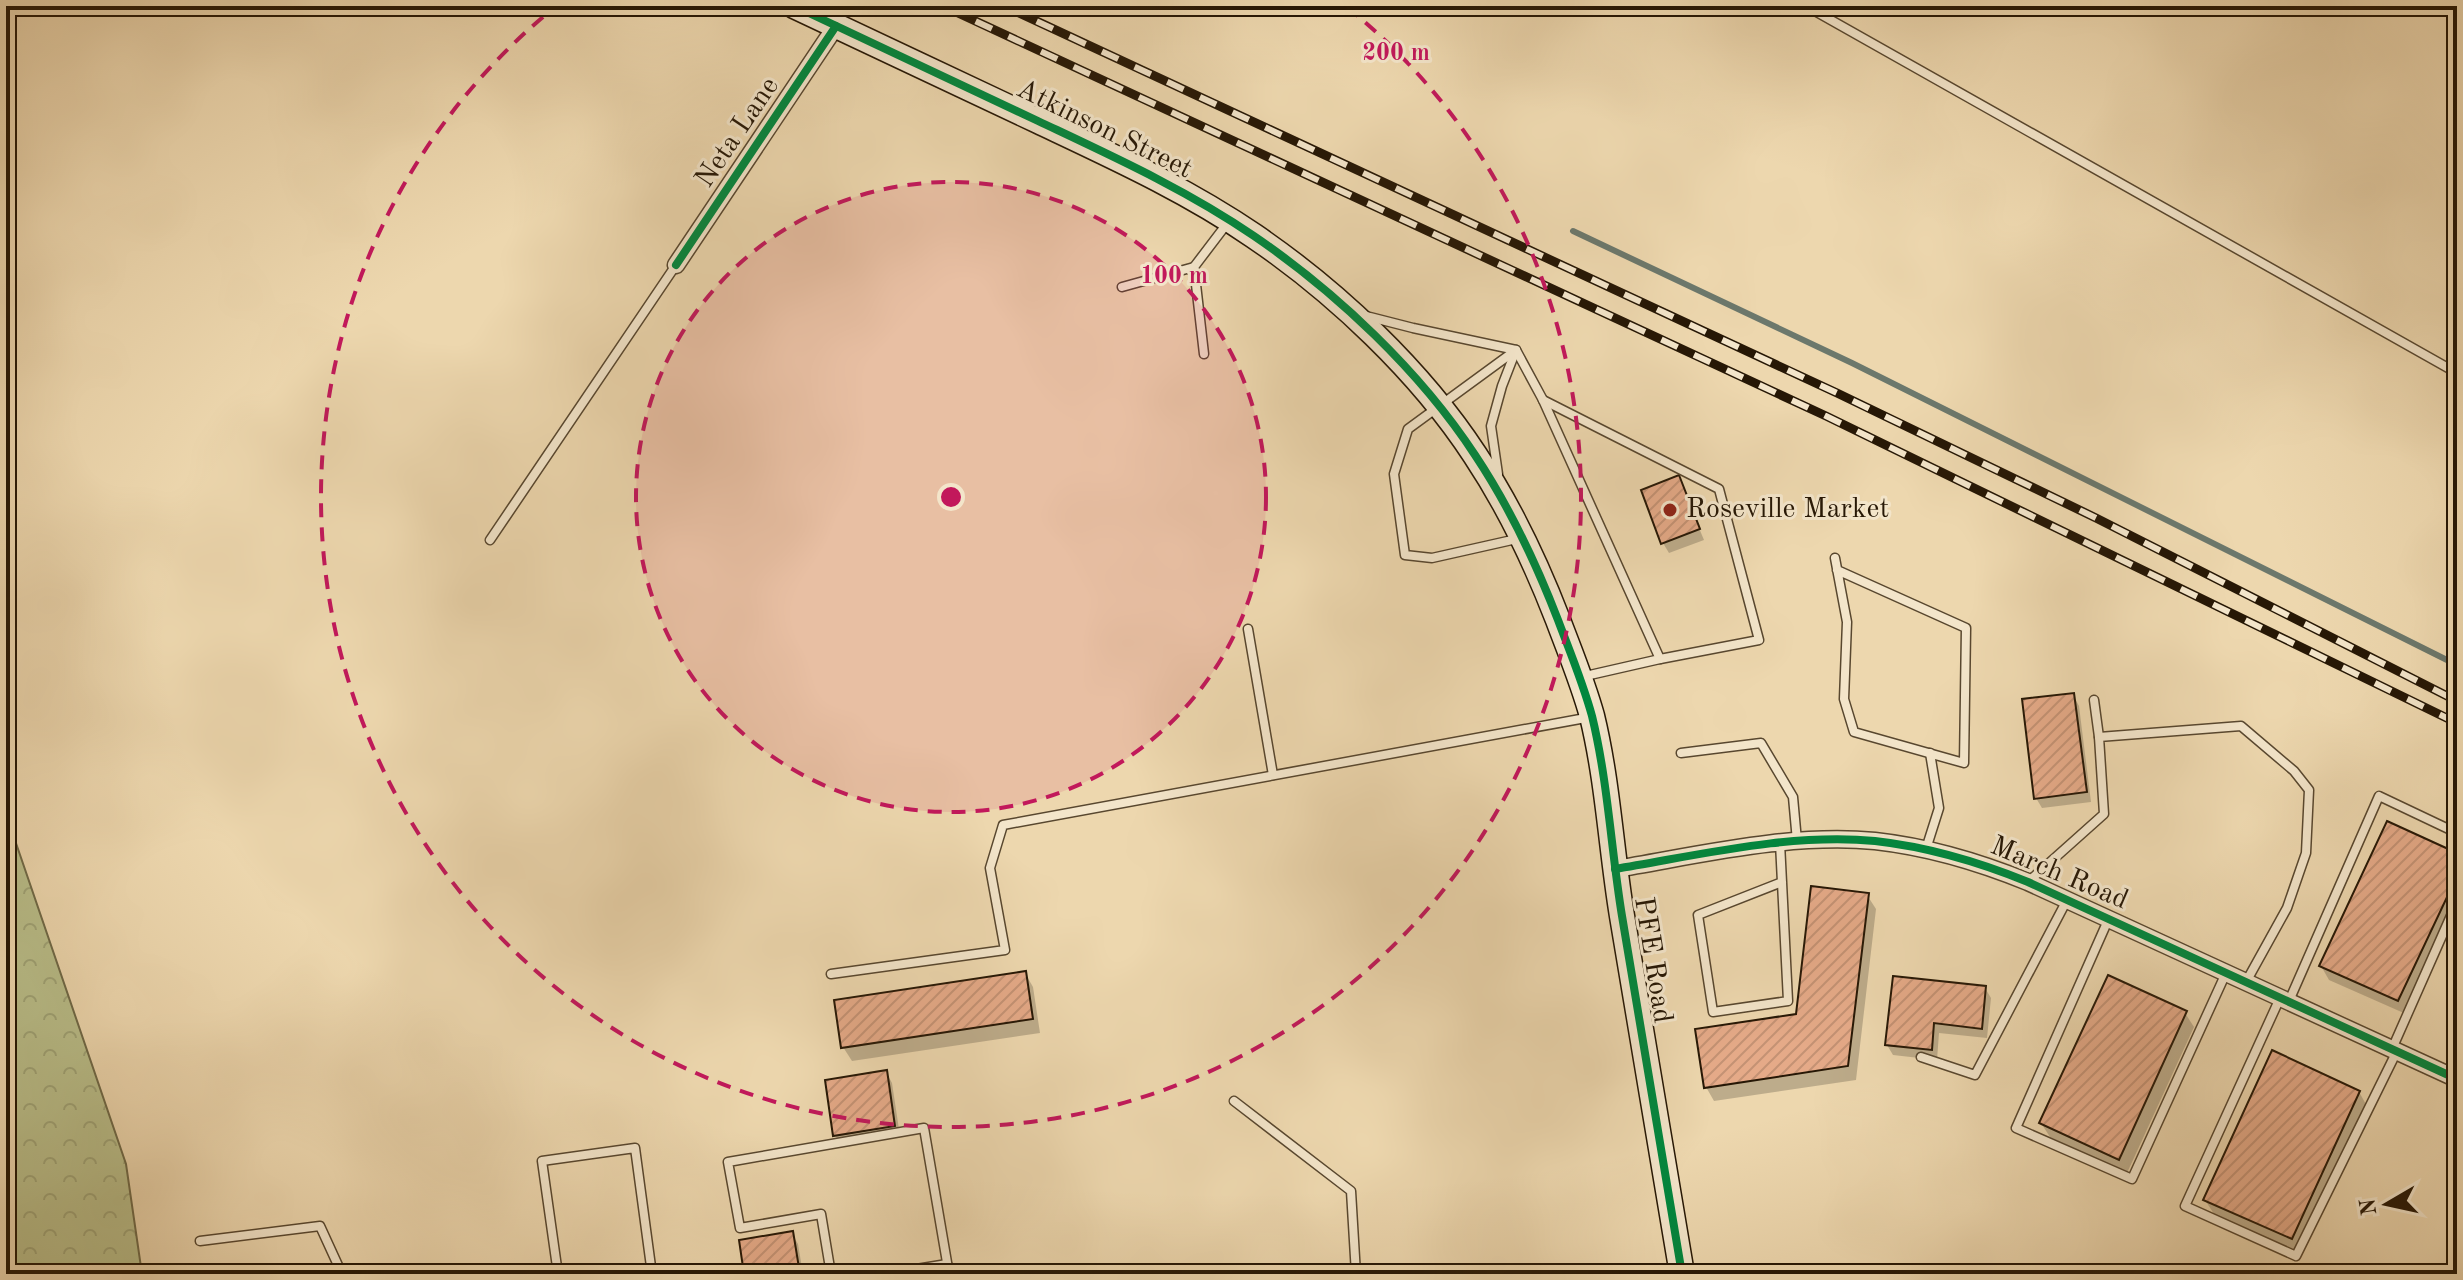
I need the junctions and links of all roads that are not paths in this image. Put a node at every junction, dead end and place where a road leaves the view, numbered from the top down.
1 (794, 6) edge
2 (1806, 6) edge
3 (836, 26) junction
4 (1230, 221) junction
5 (676, 265) joint
6 (1194, 267) junction
7 (1122, 287) dead end
8 (1346, 310) junction
9 (1516, 350) junction
10 (1204, 354) dead end
11 (2457, 373) edge
12 (1543, 400) junction
13 (1437, 404) junction
14 (1501, 499) junction
15 (1522, 538) junction
16 (490, 540) dead end
17 (1835, 558) dead end
18 (1837, 570) junction
19 (1248, 629) dead end
20 (1660, 659) junction
21 (1580, 677) junction
22 (2094, 700) dead end
23 (1592, 717) junction
24 (2099, 737) junction
25 (1681, 753) dead end
26 (1930, 753) junction
27 (1273, 775) junction
28 (2457, 833) edge
29 (1789, 842) junction
30 (1926, 849) junction
31 (1615, 869) junction
32 (1782, 882) junction
33 (2028, 882) junction
34 (2068, 899) junction
35 (2457, 902) edge
36 (2109, 918) junction
37 (2226, 973) junction
38 (831, 974) dead end
39 (2246, 982) junction
40 (2285, 1000) junction
41 (2394, 1050) junction
42 (1921, 1057) dead end
43 (2457, 1079) edge
44 (1234, 1101) dead end
45 (200, 1241) dead end
46 (948, 1269) edge
47 (342, 1274) edge
48 (558, 1274) edge
49 (652, 1274) edge
50 (831, 1274) edge
51 (886, 1274) edge
52 (1356, 1274) edge
53 (1682, 1274) edge

1 - 3 main road, Atkinson Street
2 - 11 lane
3 - 4 main road, Atkinson Street
3 - 5 street, Neta Lane
4 - 6 lane
4 - 8 main road, Atkinson Street
5 - 16 lane
6 - 7 lane
6 - 10 lane
8 - 9 lane
8 - 13 main road, Atkinson Street
9 - 12 lane
9 - 13 lane
9 - 14 lane
12 - 20 lane
12 - 20 lane
13 - 14 main road, PFE Road
13 - 15 lane
14 - 15 main road, PFE Road
15 - 21 main road, PFE Road
17 - 18 lane
18 - 26 lane
18 - 26 lane
19 - 27 lane
20 - 21 lane
21 - 23 main road, PFE Road
22 - 24 lane
23 - 27 lane
23 - 31 main road, PFE Road
24 - 33 lane
24 - 39 lane
25 - 29 lane
26 - 30 lane
27 - 38 lane
28 - 40 lane
29 - 30 street, March Road
29 - 31 street, March Road
29 - 32 lane
30 - 33 street, March Road
31 - 53 main road, PFE Road
32 - 32 lane
33 - 34 street, March Road
34 - 36 street, March Road
34 - 42 lane
35 - 41 lane
36 - 37 street, March Road
36 - 37 lane
37 - 39 street, March Road
39 - 40 street, March Road
40 - 41 street, March Road
40 - 41 lane
41 - 43 street, March Road
44 - 52 lane
45 - 47 lane
46 - 50 lane
46 - 51 lane
48 - 49 lane

